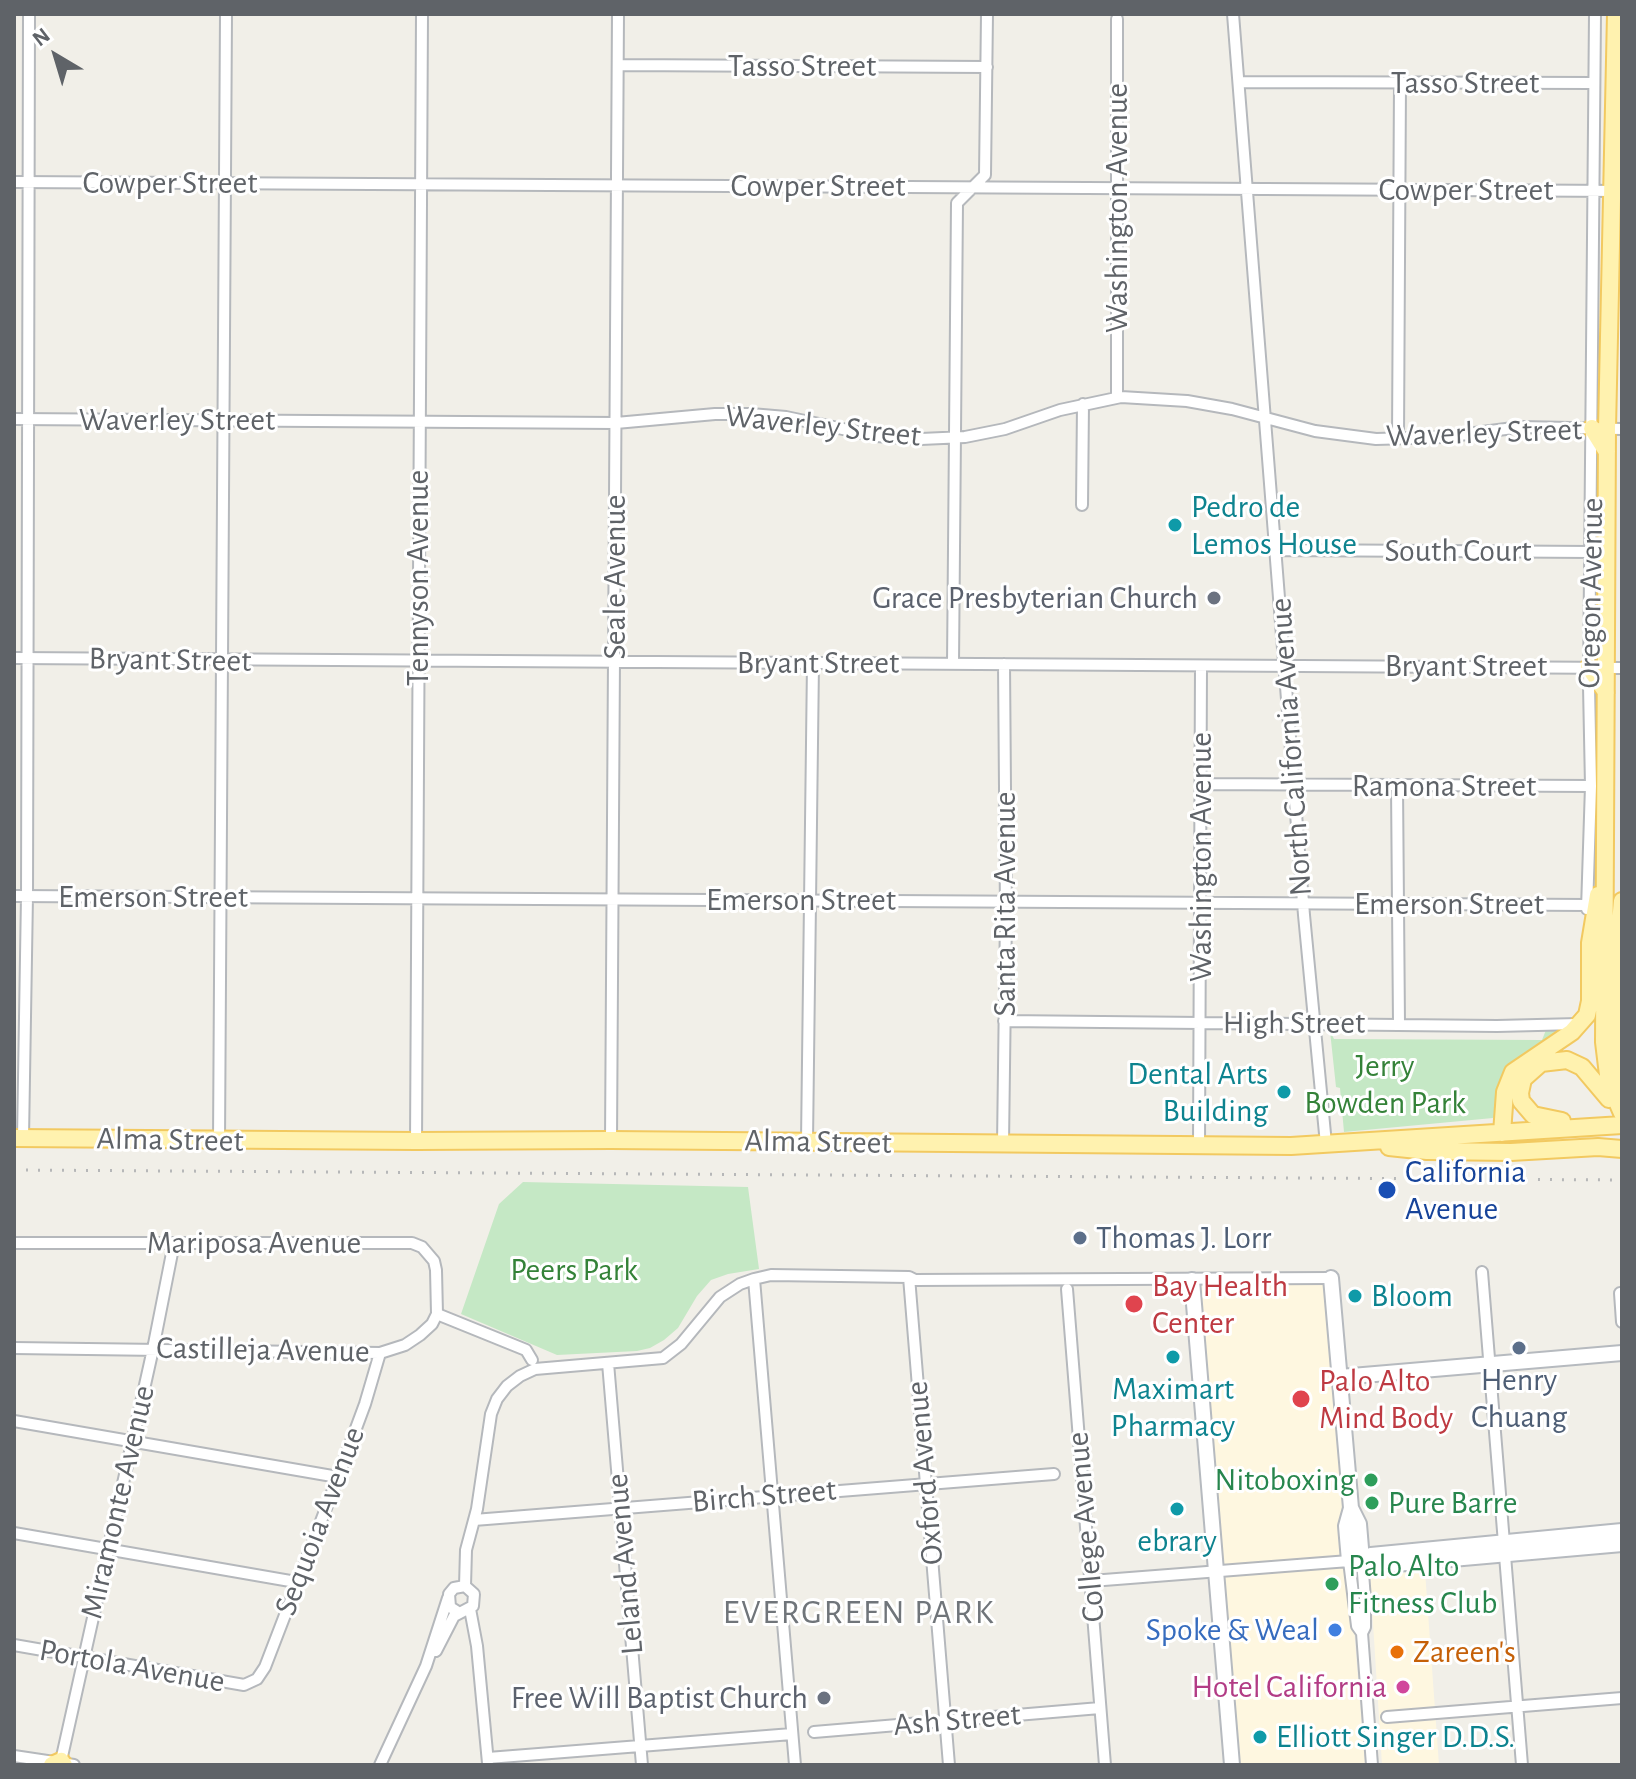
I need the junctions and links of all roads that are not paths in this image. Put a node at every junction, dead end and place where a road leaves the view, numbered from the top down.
1 (29, 14) edge
2 (226, 14) edge
3 (422, 14) edge
4 (618, 14) edge
5 (987, 14) edge
6 (1233, 14) edge
7 (1595, 14) edge
8 (1616, 14) edge
9 (1117, 19) dead end
10 (618, 65) junction
11 (987, 67) junction
12 (1239, 82) junction
13 (1400, 83) junction
14 (1594, 83) junction
15 (14, 182) edge
16 (28, 182) junction
17 (224, 183) junction
18 (421, 184) junction
19 (616, 185) junction
20 (973, 187) junction
21 (1117, 188) junction
22 (1246, 189) junction
23 (1400, 189) junction
24 (1594, 191) junction
25 (1617, 191) edge
26 (1117, 397) junction
27 (1083, 404) junction
28 (14, 419) edge
29 (27, 419) junction
30 (1265, 419) junction
31 (223, 420) junction
32 (419, 422) junction
33 (616, 423) junction
34 (1607, 429) edge
35 (954, 438) junction
36 (1398, 438) junction
37 (1082, 505) dead end
38 (1277, 550) junction
39 (1592, 552) junction
40 (14, 658) edge
41 (26, 658) junction
42 (223, 661) junction
43 (418, 661) junction
44 (614, 661) junction
45 (813, 663) junction
46 (953, 663) junction
47 (1004, 664) junction
48 (1284, 665) junction
49 (1201, 666) junction
50 (1589, 667) junction
51 (1615, 668) edge
52 (1606, 692) junction
53 (1201, 784) junction
54 (1295, 785) junction
55 (1397, 786) junction
56 (1591, 786) junction
57 (1598, 865) junction
58 (14, 896) edge
59 (27, 896) junction
60 (221, 898) junction
61 (416, 898) junction
62 (611, 899) junction
63 (809, 901) junction
64 (1006, 901) junction
65 (1201, 901) junction
66 (1622, 901) edge
67 (1303, 903) junction
68 (1397, 905) junction
69 (1588, 905) junction
70 (1622, 910) edge
71 (1590, 943) junction
72 (1004, 1021) junction
73 (1583, 1021) junction
74 (1200, 1023) junction
75 (1314, 1023) junction
76 (1399, 1024) junction
77 (1622, 1085) edge
78 (1622, 1120) edge
79 (1591, 1126) junction
80 (1502, 1133) junction
81 (18, 1138) edge
82 (219, 1140) junction
83 (611, 1140) junction
84 (416, 1141) junction
85 (807, 1141) junction
86 (1356, 1143) junction
87 (1003, 1144) junction
88 (1326, 1144) junction
89 (1199, 1145) junction
90 (1622, 1149) edge
91 (14, 1243) edge
92 (174, 1243) junction
93 (1482, 1272) dead end
94 (909, 1277) junction
95 (1331, 1278) joint
96 (754, 1279) junction
97 (1192, 1280) junction
98 (1067, 1289) dead end
99 (1620, 1293) dead end
100 (437, 1314) junction
101 (1622, 1322) edge
102 (14, 1348) edge
103 (153, 1349) junction
104 (380, 1353) junction
105 (1622, 1353) edge
106 (532, 1360) dead end
107 (608, 1363) junction
108 (1490, 1365) junction
109 (1340, 1377) junction
110 (14, 1421) edge
111 (131, 1440) junction
112 (1054, 1474) dead end
113 (338, 1477) junction
114 (926, 1483) junction
115 (774, 1496) junction
116 (620, 1508) junction
117 (474, 1520) junction
118 (1622, 1531) edge
119 (14, 1533) edge
120 (1622, 1544) edge
121 (1506, 1547) junction
122 (108, 1550) junction
123 (1356, 1560) junction
124 (1216, 1572) junction
125 (1091, 1581) junction
126 (296, 1582) junction
127 (465, 1586) junction
128 (448, 1598) junction
129 (470, 1609) junction
130 (458, 1612) junction
131 (14, 1645) edge
132 (83, 1657) junction
133 (426, 1666) junction
134 (251, 1683) joint
135 (1622, 1698) edge
136 (1519, 1706) junction
137 (1100, 1708) junction
138 (1387, 1717) dead end
139 (946, 1721) junction
140 (814, 1732) dead end
141 (792, 1734) junction
142 (640, 1745) junction
143 (14, 1756) edge
144 (488, 1762) edge
145 (63, 1764) edge
146 (380, 1765) edge
147 (642, 1765) edge
148 (795, 1765) edge
149 (949, 1765) edge
150 (1105, 1765) edge
151 (1232, 1765) edge
152 (1372, 1765) edge
153 (1522, 1765) edge

1 - 16 street
2 - 17 street
3 - 18 street, Tennyson Avenue
4 - 10 street, Seale Avenue
5 - 11 street
6 - 12 street, North California Avenue
7 - 14 street, Oregon Avenue
8 - 25 main road
9 - 21 street, Washington Avenue
10 - 11 street, Tasso Street
10 - 19 street, Seale Avenue
11 - 20 street
12 - 13 street, Tasso Street
12 - 22 street, North California Avenue
13 - 14 street, Tasso Street
13 - 23 street
14 - 24 street, Oregon Avenue
15 - 16 street, Cowper Street
16 - 17 street, Cowper Street
16 - 29 street
17 - 18 street, Cowper Street
17 - 31 street
18 - 19 street, Cowper Street
18 - 32 street, Tennyson Avenue
19 - 20 street, Cowper Street
19 - 33 street, Seale Avenue
20 - 21 street, Cowper Street
20 - 35 street
21 - 22 street, Cowper Street
21 - 26 street, Washington Avenue
22 - 23 street, Cowper Street
22 - 30 street, North California Avenue
23 - 24 street, Cowper Street
23 - 36 street
24 - 25 street, Cowper Street
24 - 34 street, Oregon Avenue
25 - 34 main road
26 - 27 street, Waverley Street
26 - 30 street, Waverley Street
27 - 35 street, Waverley Street
27 - 37 street
28 - 29 street, Waverley Street
29 - 31 street, Waverley Street
29 - 41 street
30 - 36 street, Waverley Street
30 - 38 street, North California Avenue
31 - 32 street, Waverley Street
31 - 42 street
32 - 33 street, Waverley Street
32 - 43 street, Tennyson Avenue
33 - 35 street, Waverley Street
33 - 44 street, Seale Avenue
34 - 36 street, Waverley Street
34 - 39 street, Oregon Avenue
34 - 51 main road
35 - 46 street
38 - 39 street, South Court
38 - 48 street, North California Avenue
39 - 50 street, Oregon Avenue
40 - 41 street, Bryant Street
41 - 42 street, Bryant Street
41 - 59 street
42 - 43 street, Bryant Street
42 - 60 street
43 - 44 street, Bryant Street
43 - 61 street, Tennyson Avenue
44 - 45 street, Bryant Street
44 - 62 street, Seale Avenue
45 - 46 street, Bryant Street
45 - 63 street
46 - 47 street, Bryant Street
47 - 49 street, Bryant Street
47 - 64 street, Santa Rita Avenue
48 - 49 street, Bryant Street
48 - 50 street, Bryant Street
48 - 54 street, North California Avenue
49 - 53 street, Washington Avenue
50 - 51 street, Bryant Street
50 - 52 main road
50 - 56 street, Oregon Avenue
51 - 52 main road
52 - 57 main road
53 - 54 street, Ramona Street
53 - 65 street, Washington Avenue
54 - 55 street, Ramona Street
54 - 67 street, North California Avenue
55 - 56 street, Ramona Street
55 - 68 street
56 - 57 street, Oregon Avenue
57 - 69 street, Oregon Avenue
57 - 71 main road
57 - 78 main road
58 - 59 street, Emerson Street
59 - 60 street, Emerson Street
59 - 81 street
60 - 61 street, Emerson Street
60 - 82 street
61 - 62 street, Emerson Street
61 - 84 street, Tennyson Avenue
62 - 63 street, Emerson Street
62 - 83 street, Seale Avenue
63 - 64 street, Emerson Street
63 - 85 street
64 - 65 street, Emerson Street
64 - 72 street, Santa Rita Avenue
65 - 67 street, Emerson Street
65 - 74 street, Washington Avenue
66 - 70 main road
67 - 68 street, Emerson Street
67 - 75 street, North California Avenue
68 - 69 street, Emerson Street
68 - 76 street
69 - 71 street, Oregon Avenue
70 - 77 main road
71 - 73 main road, Oregon Avenue
72 - 74 street, High Street
72 - 87 street, Santa Rita Avenue
73 - 76 street, High Street
73 - 80 main road
74 - 75 street, High Street
74 - 89 street, Washington Avenue
75 - 76 street, High Street
75 - 88 street, North California Avenue
78 - 79 main road, Alma Street
78 - 79 main road
79 - 80 main road, Alma Street
80 - 86 main road, Alma Street
81 - 82 main road, Alma Street
82 - 84 main road, Alma Street
83 - 84 main road, Alma Street
83 - 85 main road, Alma Street
85 - 87 main road, Alma Street
86 - 88 main road, Alma Street
86 - 90 main road
87 - 89 main road, Alma Street
88 - 89 main road, Alma Street
91 - 92 street, Mariposa Avenue
92 - 100 street, Mariposa Avenue
92 - 103 street, Miramonte Avenue
93 - 108 street
94 - 96 street
94 - 97 street
94 - 114 street, Oxford Avenue
95 - 97 street
95 - 109 street
96 - 107 street
96 - 115 street
97 - 124 street
98 - 125 street, College Avenue
99 - 101 street
100 - 104 street, Castilleja Avenue
100 - 106 street
102 - 103 street, Castilleja Avenue
103 - 104 street, Castilleja Avenue
103 - 111 street, Miramonte Avenue
104 - 113 street, Sequoia Avenue
105 - 108 street
107 - 116 street, Leland Avenue
107 - 117 street
108 - 109 street
108 - 121 street
109 - 123 street
110 - 111 street
111 - 113 street
111 - 122 street, Miramonte Avenue
112 - 114 street, Birch Street
113 - 126 street, Sequoia Avenue
114 - 115 street, Birch Street
114 - 139 street, Oxford Avenue
115 - 116 street, Birch Street
115 - 141 street
116 - 117 street, Birch Street
116 - 142 street, Leland Avenue
117 - 127 street
118 - 121 street
119 - 122 street
120 - 121 street
121 - 123 street
121 - 136 street
122 - 126 street
122 - 132 street, Miramonte Avenue
123 - 124 street
123 - 152 street
124 - 125 street
124 - 151 street
125 - 137 street, College Avenue
126 - 134 street, Sequoia Avenue
127 - 128 street
127 - 129 street
128 - 130 street
128 - 133 street
129 - 130 street
129 - 144 street
130 - 133 street
131 - 132 street, Portola Avenue
132 - 134 street, Portola Avenue
132 - 145 street, Miramonte Avenue
133 - 146 street
135 - 136 street
136 - 138 street
136 - 153 street
137 - 139 street, Ash Street
137 - 150 street, College Avenue
139 - 140 street, Ash Street
139 - 149 street, Oxford Avenue
141 - 142 street
141 - 148 street
142 - 144 street
142 - 147 street, Leland Avenue
143 - 145 street

